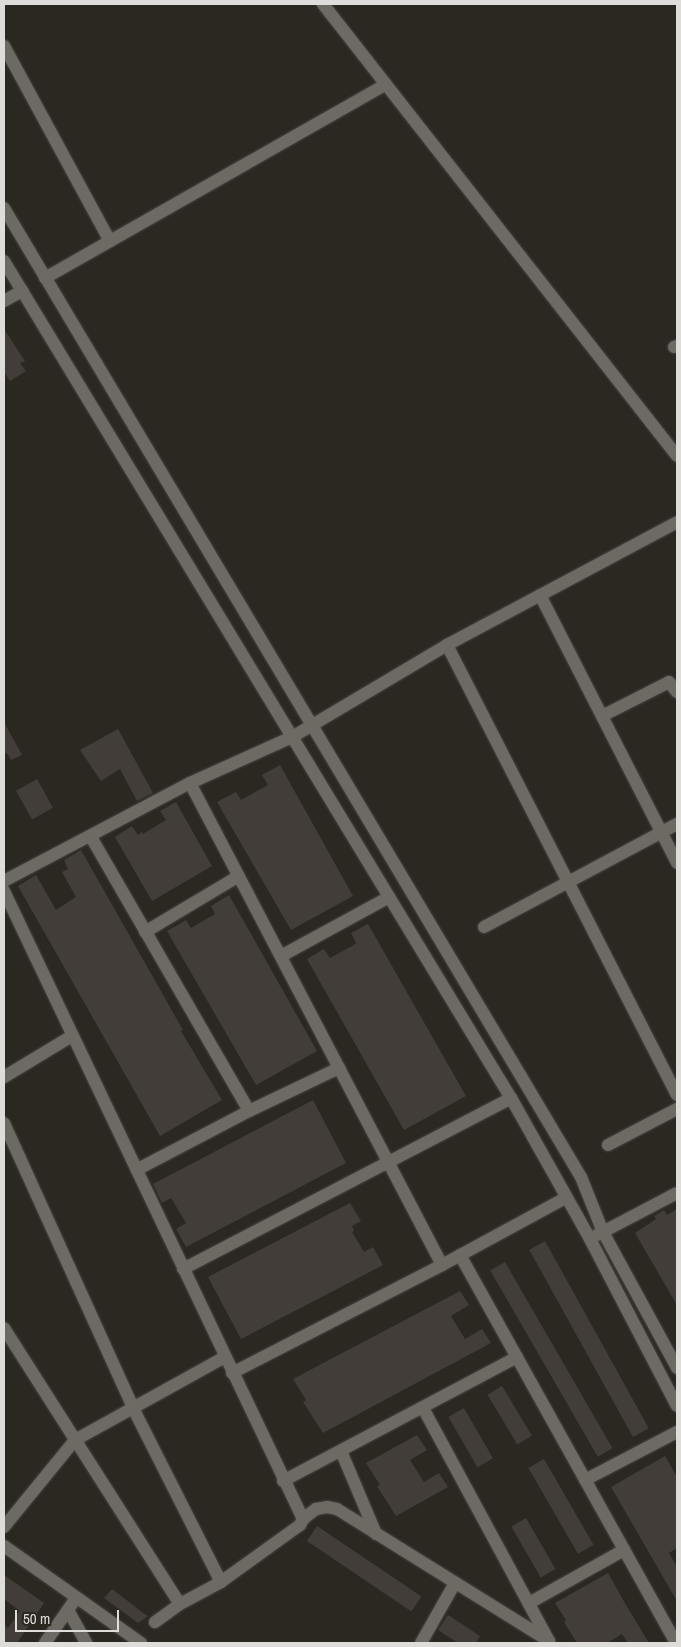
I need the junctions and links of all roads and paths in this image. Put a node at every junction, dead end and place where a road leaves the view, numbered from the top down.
1 (323, 4) edge
2 (4, 46) edge
3 (386, 84) junction
4 (4, 208) edge
5 (110, 241) junction
6 (4, 261) edge
7 (45, 278) junction
8 (22, 291) junction
9 (4, 301) edge
10 (677, 456) edge
11 (677, 522) edge
12 (540, 595) junction
13 (447, 645) junction
14 (677, 692) edge
15 (602, 716) junction
16 (311, 726) junction
17 (292, 737) junction
18 (190, 783) junction
19 (677, 824) edge
20 (662, 832) junction
21 (91, 837) junction
22 (677, 863) edge
23 (239, 876) junction
24 (4, 881) edge
25 (568, 881) junction
26 (4, 892) edge
27 (389, 896) junction
28 (484, 926) dead end
29 (145, 932) junction
30 (281, 956) junction
31 (72, 1036) junction
32 (339, 1068) junction
33 (4, 1077) edge
34 (677, 1095) edge
35 (511, 1098) junction
36 (677, 1109) edge
37 (249, 1112) junction
38 (4, 1123) edge
39 (608, 1145) dead end
40 (389, 1162) junction
41 (136, 1170) junction
42 (677, 1193) edge
43 (567, 1197) junction
44 (603, 1232) junction
45 (590, 1239) junction
46 (460, 1255) junction
47 (442, 1265) junction
48 (183, 1270) junction
49 (4, 1328) edge
50 (225, 1357) junction
51 (517, 1357) junction
52 (677, 1368) edge
53 (232, 1372) junction
54 (677, 1406) edge
55 (133, 1408) junction
56 (423, 1408) junction
57 (677, 1432) edge
58 (75, 1440) junction
59 (341, 1451) junction
60 (585, 1480) junction
61 (283, 1481) junction
62 (303, 1519) junction
63 (4, 1527) edge
64 (376, 1534) junction
65 (4, 1546) edge
66 (624, 1550) junction
67 (220, 1582) junction
68 (455, 1583) junction
69 (76, 1598) junction
70 (529, 1603) junction
71 (180, 1604) junction
72 (68, 1610) junction
73 (154, 1622) dead end
74 (550, 1642) edge
75 (45, 1643) edge
76 (86, 1643) edge
77 (141, 1643) edge
78 (421, 1643) edge
79 (676, 1643) edge

1 - 3 street
2 - 5 street
3 - 5 street
3 - 10 street
4 - 7 street
5 - 7 street
6 - 8 street
7 - 16 street
8 - 9 street
8 - 17 street
11 - 12 street
12 - 13 street
12 - 15 street
13 - 16 street
13 - 25 street
14 - 15 street
15 - 20 street
16 - 17 street
16 - 44 street
17 - 18 street
17 - 27 street
18 - 21 street
18 - 23 street
19 - 20 street
20 - 22 street
20 - 25 street
21 - 24 street
21 - 29 street
23 - 29 street
23 - 30 street
25 - 28 street
25 - 34 street
26 - 31 street
27 - 30 street
27 - 35 street
29 - 37 street
30 - 32 street
31 - 33 street
31 - 41 street
32 - 37 street
32 - 40 street
35 - 40 street
35 - 43 street
36 - 39 street
37 - 41 street
38 - 55 street
40 - 47 street
40 - 48 street
41 - 48 street
42 - 44 street
43 - 45 street
43 - 46 street
44 - 45 street
44 - 52 street
45 - 54 street
46 - 47 street
46 - 51 street
47 - 53 street
48 - 50 street
49 - 58 street
50 - 53 street
50 - 55 street
51 - 56 street
51 - 60 street
53 - 61 street
55 - 58 street
55 - 67 street
56 - 59 street
56 - 70 street
57 - 60 street
58 - 63 street
58 - 71 street
59 - 61 street
59 - 64 street
60 - 66 street
61 - 62 street
62 - 64 street
62 - 67 street
64 - 68 street
65 - 69 street
66 - 70 street
66 - 79 street
67 - 71 street
68 - 74 street
68 - 78 street
69 - 72 street
69 - 77 street
70 - 74 street
71 - 73 street
72 - 75 street
72 - 76 street

